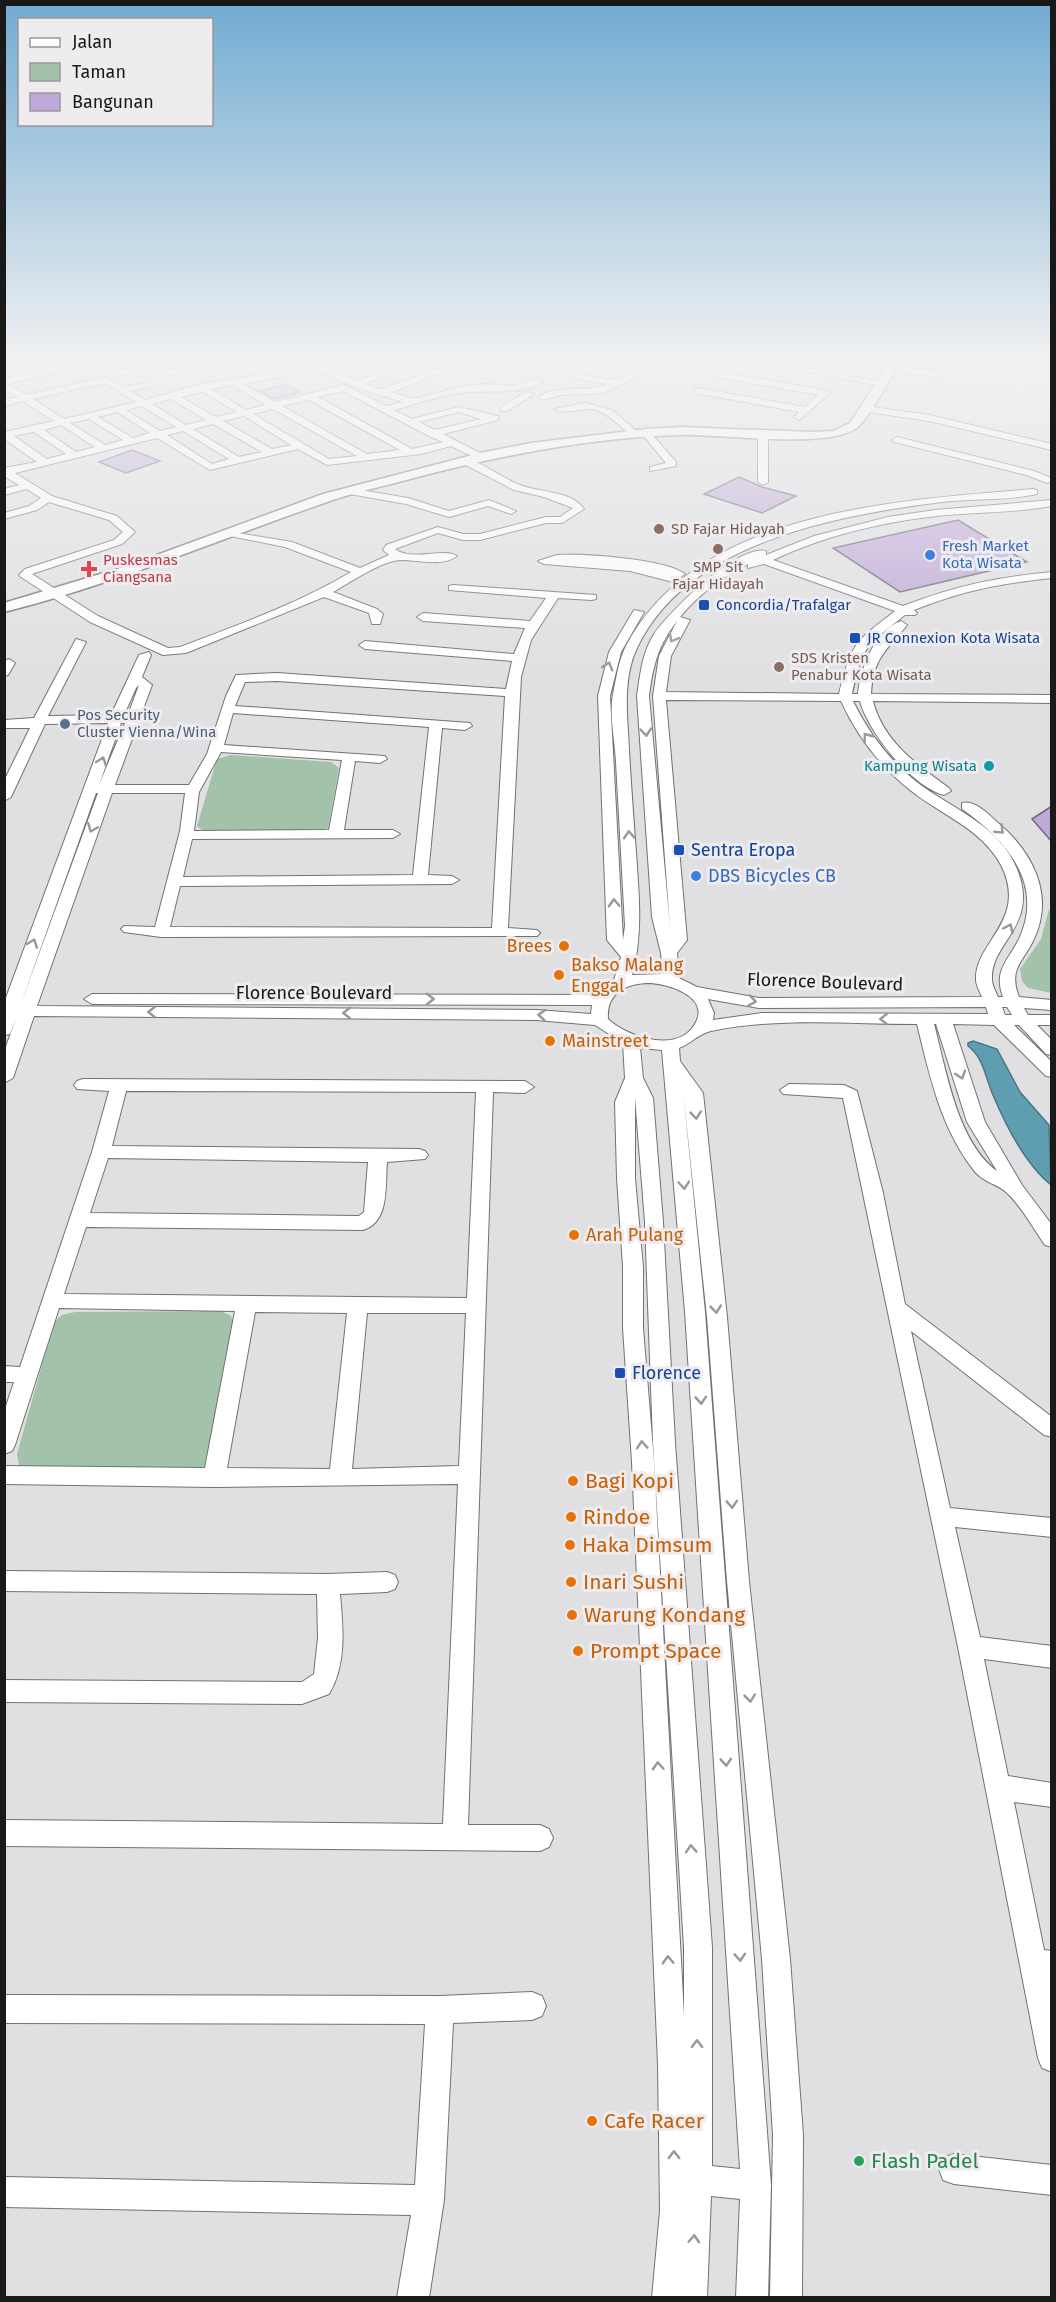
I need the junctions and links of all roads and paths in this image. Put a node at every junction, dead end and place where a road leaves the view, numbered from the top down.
1 (38, 464) edge
2 (206, 464) edge
3 (222, 464) edge
4 (453, 464) edge
5 (473, 464) edge
6 (670, 464) edge
7 (763, 464) edge
8 (966, 464) edge
9 (654, 469) dead end
10 (7, 470) edge
11 (763, 482) dead end
12 (27, 486) junction
13 (348, 491) junction
14 (4, 492) edge
15 (1044, 492) edge
16 (48, 498) junction
17 (511, 511) dead end
18 (451, 514) junction
19 (4, 516) edge
20 (438, 530) junction
21 (229, 533) junction
22 (802, 537) junction
23 (822, 537) junction
24 (766, 555) junction
25 (397, 556) junction
26 (451, 556) dead end
27 (360, 572) junction
28 (1052, 575) edge
29 (680, 577) junction
30 (1052, 582) edge
31 (707, 584) junction
32 (453, 588) dead end
33 (324, 592) junction
34 (50, 594) junction
35 (555, 594) junction
36 (592, 597) dead end
37 (4, 608) edge
38 (688, 608) junction
39 (904, 610) junction
40 (917, 615) junction
41 (423, 617) dead end
42 (376, 621) dead end
43 (532, 625) junction
44 (638, 633) junction
45 (620, 638) junction
46 (80, 642) dead end
47 (365, 645) dead end
48 (145, 655) dead end
49 (516, 658) junction
50 (512, 693) junction
51 (1052, 699) edge
52 (659, 701) junction
53 (846, 702) junction
54 (866, 702) junction
55 (605, 708) junction
56 (1052, 708) edge
57 (228, 709) junction
58 (621, 716) junction
59 (123, 723) junction
60 (4, 724) edge
61 (35, 724) junction
62 (436, 724) junction
63 (465, 726) dead end
64 (216, 748) junction
65 (349, 757) junction
66 (380, 759) dead end
67 (98, 793) junction
68 (193, 793) junction
69 (4, 797) edge
70 (336, 832) junction
71 (393, 834) dead end
72 (186, 835) junction
73 (420, 880) junction
74 (452, 880) dead end
75 (172, 882) junction
76 (129, 929) dead end
77 (161, 932) junction
78 (500, 932) junction
79 (532, 933) dead end
80 (669, 953) junction
81 (629, 956) junction
82 (671, 980) junction
83 (622, 981) junction
84 (694, 991) junction
85 (600, 1000) junction
86 (990, 1002) junction
87 (1012, 1002) junction
88 (16, 1005) edge
89 (1052, 1005) edge
90 (924, 1019) junction
91 (943, 1019) junction
92 (998, 1019) junction
93 (1020, 1019) junction
94 (600, 1020) junction
95 (1052, 1020) edge
96 (701, 1027) junction
97 (4, 1030) edge
98 (631, 1042) junction
99 (1052, 1050) edge
100 (671, 1054) junction
101 (1052, 1072) edge
102 (4, 1078) edge
103 (634, 1078) junction
104 (83, 1085) dead end
105 (119, 1085) junction
106 (484, 1087) junction
107 (525, 1087) dead end
108 (789, 1090) dead end
109 (101, 1152) junction
110 (419, 1155) dead end
111 (378, 1156) junction
112 (1013, 1187) junction
113 (79, 1220) junction
114 (1052, 1240) edge
115 (654, 1253) junction
116 (633, 1267) junction
117 (52, 1301) junction
118 (246, 1304) junction
119 (477, 1305) junction
120 (358, 1306) junction
121 (895, 1307) junction
122 (4, 1374) edge
123 (27, 1375) junction
124 (12, 1395) edge
125 (1052, 1429) edge
126 (4, 1445) edge
127 (4, 1475) edge
128 (468, 1475) junction
129 (214, 1478) junction
130 (340, 1478) junction
131 (942, 1516) junction
132 (1052, 1528) edge
133 (645, 1529) junction
134 (672, 1556) junction
135 (4, 1581) edge
136 (738, 1581) junction
137 (387, 1582) dead end
138 (327, 1584) junction
139 (715, 1603) junction
140 (970, 1647) junction
141 (1052, 1657) edge
142 (4, 1691) edge
143 (997, 1787) junction
144 (1052, 1795) edge
145 (4, 1833) edge
146 (455, 1838) junction
147 (540, 1838) dead end
148 (1042, 1964) edge
149 (532, 2006) dead end
150 (4, 2009) edge
151 (440, 2010) junction
152 (1052, 2058) edge
153 (954, 2169) dead end
154 (697, 2180) junction
155 (1052, 2180) edge
156 (756, 2185) junction
157 (4, 2192) edge
158 (429, 2200) junction
159 (414, 2298) edge
160 (668, 2298) edge
161 (691, 2298) edge
162 (752, 2298) edge
163 (786, 2298) edge

1 - 10 street
2 - 3 street
4 - 13 main road
5 - 20 street
6 - 9 street
7 - 11 street
8 - 15 street
10 - 12 street
12 - 14 street
12 - 16 street
13 - 18 street
13 - 21 main road
15 - 22 street
15 - 23 street
15 - 29 street
16 - 19 street
16 - 34 street
17 - 18 street
18 - 20 street
20 - 25 street
21 - 27 street
21 - 34 main road
22 - 23 street
22 - 24 street
23 - 24 street
24 - 31 street
24 - 38 street
24 - 39 street
25 - 26 street
25 - 27 street
27 - 33 street
28 - 39 street
29 - 29 street
29 - 31 street
29 - 44 street
29 - 45 street
30 - 40 street
31 - 38 street
32 - 35 street
33 - 34 street
33 - 42 street
34 - 37 main road
35 - 36 street
35 - 43 street
38 -> 52 street
38 -> 80 street
39 - 40 street
39 - 53 street
40 - 54 street
41 - 43 street
43 - 49 street
44 - 45 street
44 - 58 street
55 -> 45 street
46 - 61 street
47 - 49 street
48 - 59 street
49 - 50 street
50 - 57 street
50 - 78 street
51 - 54 street
52 - 53 street
52 - 80 street
53 - 54 street
86 -> 53 street
54 - 56 street
54 -> 87 street
55 - 58 street
81 -> 55 street
57 - 62 street
57 - 64 street
81 -> 58 street
59 - 61 street
59 - 67 street
60 - 61 street
61 - 69 street
62 - 63 street
62 - 73 street
64 - 65 street
64 - 68 street
65 - 66 street
65 - 70 street
67 - 68 street
67 - 88 street
68 - 72 street
70 - 71 street
70 - 72 street
72 - 75 street
73 - 74 street
73 - 75 street
75 - 77 street
76 - 77 street
77 - 78 street
78 - 79 street
80 - 82 street
81 - 83 street
82 - 83 street
82 - 84 street
83 - 85 street
84 -> 86 street, Florence Boulevard
84 - 96 street
88 -> 85 street, Florence Boulevard
85 - 94 street
86 - 87 street, Florence Boulevard
86 - 92 street
87 - 89 street, Florence Boulevard
87 - 93 street
94 -> 88 street, Florence Boulevard
88 - 97 street
88 - 102 street
90 - 91 street, Florence Boulevard
90 -> 96 street, Florence Boulevard
90 - 112 street
91 - 92 street, Florence Boulevard
91 -> 112 street
92 - 93 street, Florence Boulevard
92 - 101 street
93 - 95 street, Florence Boulevard
93 - 99 street
94 - 98 street
96 - 100 street
98 - 100 street
98 - 103 street
100 -> 136 street
100 -> 139 street
103 - 115 street
103 - 116 street
104 - 105 street
105 - 106 street
105 - 109 street
106 - 107 street
106 - 119 street
108 - 121 street
109 - 111 street
109 - 113 street
110 - 111 street
111 - 113 street
112 - 114 street
113 - 117 street
115 - 116 street
115 - 134 street
133 -> 116 street
117 - 118 street
117 - 123 street
118 - 120 street
118 - 129 street
119 - 120 street
119 - 128 street
120 - 130 street
121 - 125 street
121 - 131 street
122 - 123 street
123 - 124 street
124 - 126 street
127 - 129 street
128 - 130 street
128 - 146 street
129 - 130 street
131 - 132 street
131 - 140 street
133 - 134 street
160 -> 133 street
154 -> 134 street
135 - 138 street
136 - 139 street
136 -> 163 street
137 - 138 street
138 - 142 street
139 -> 156 street
140 - 141 street
140 - 143 street
143 - 144 street
143 - 148 street
145 - 146 street
146 - 147 street
148 - 152 street
149 - 151 street
150 - 151 street
151 - 158 street
153 - 155 street
154 - 156 street
161 -> 154 street
156 - 162 street
157 - 158 street
158 - 159 street

